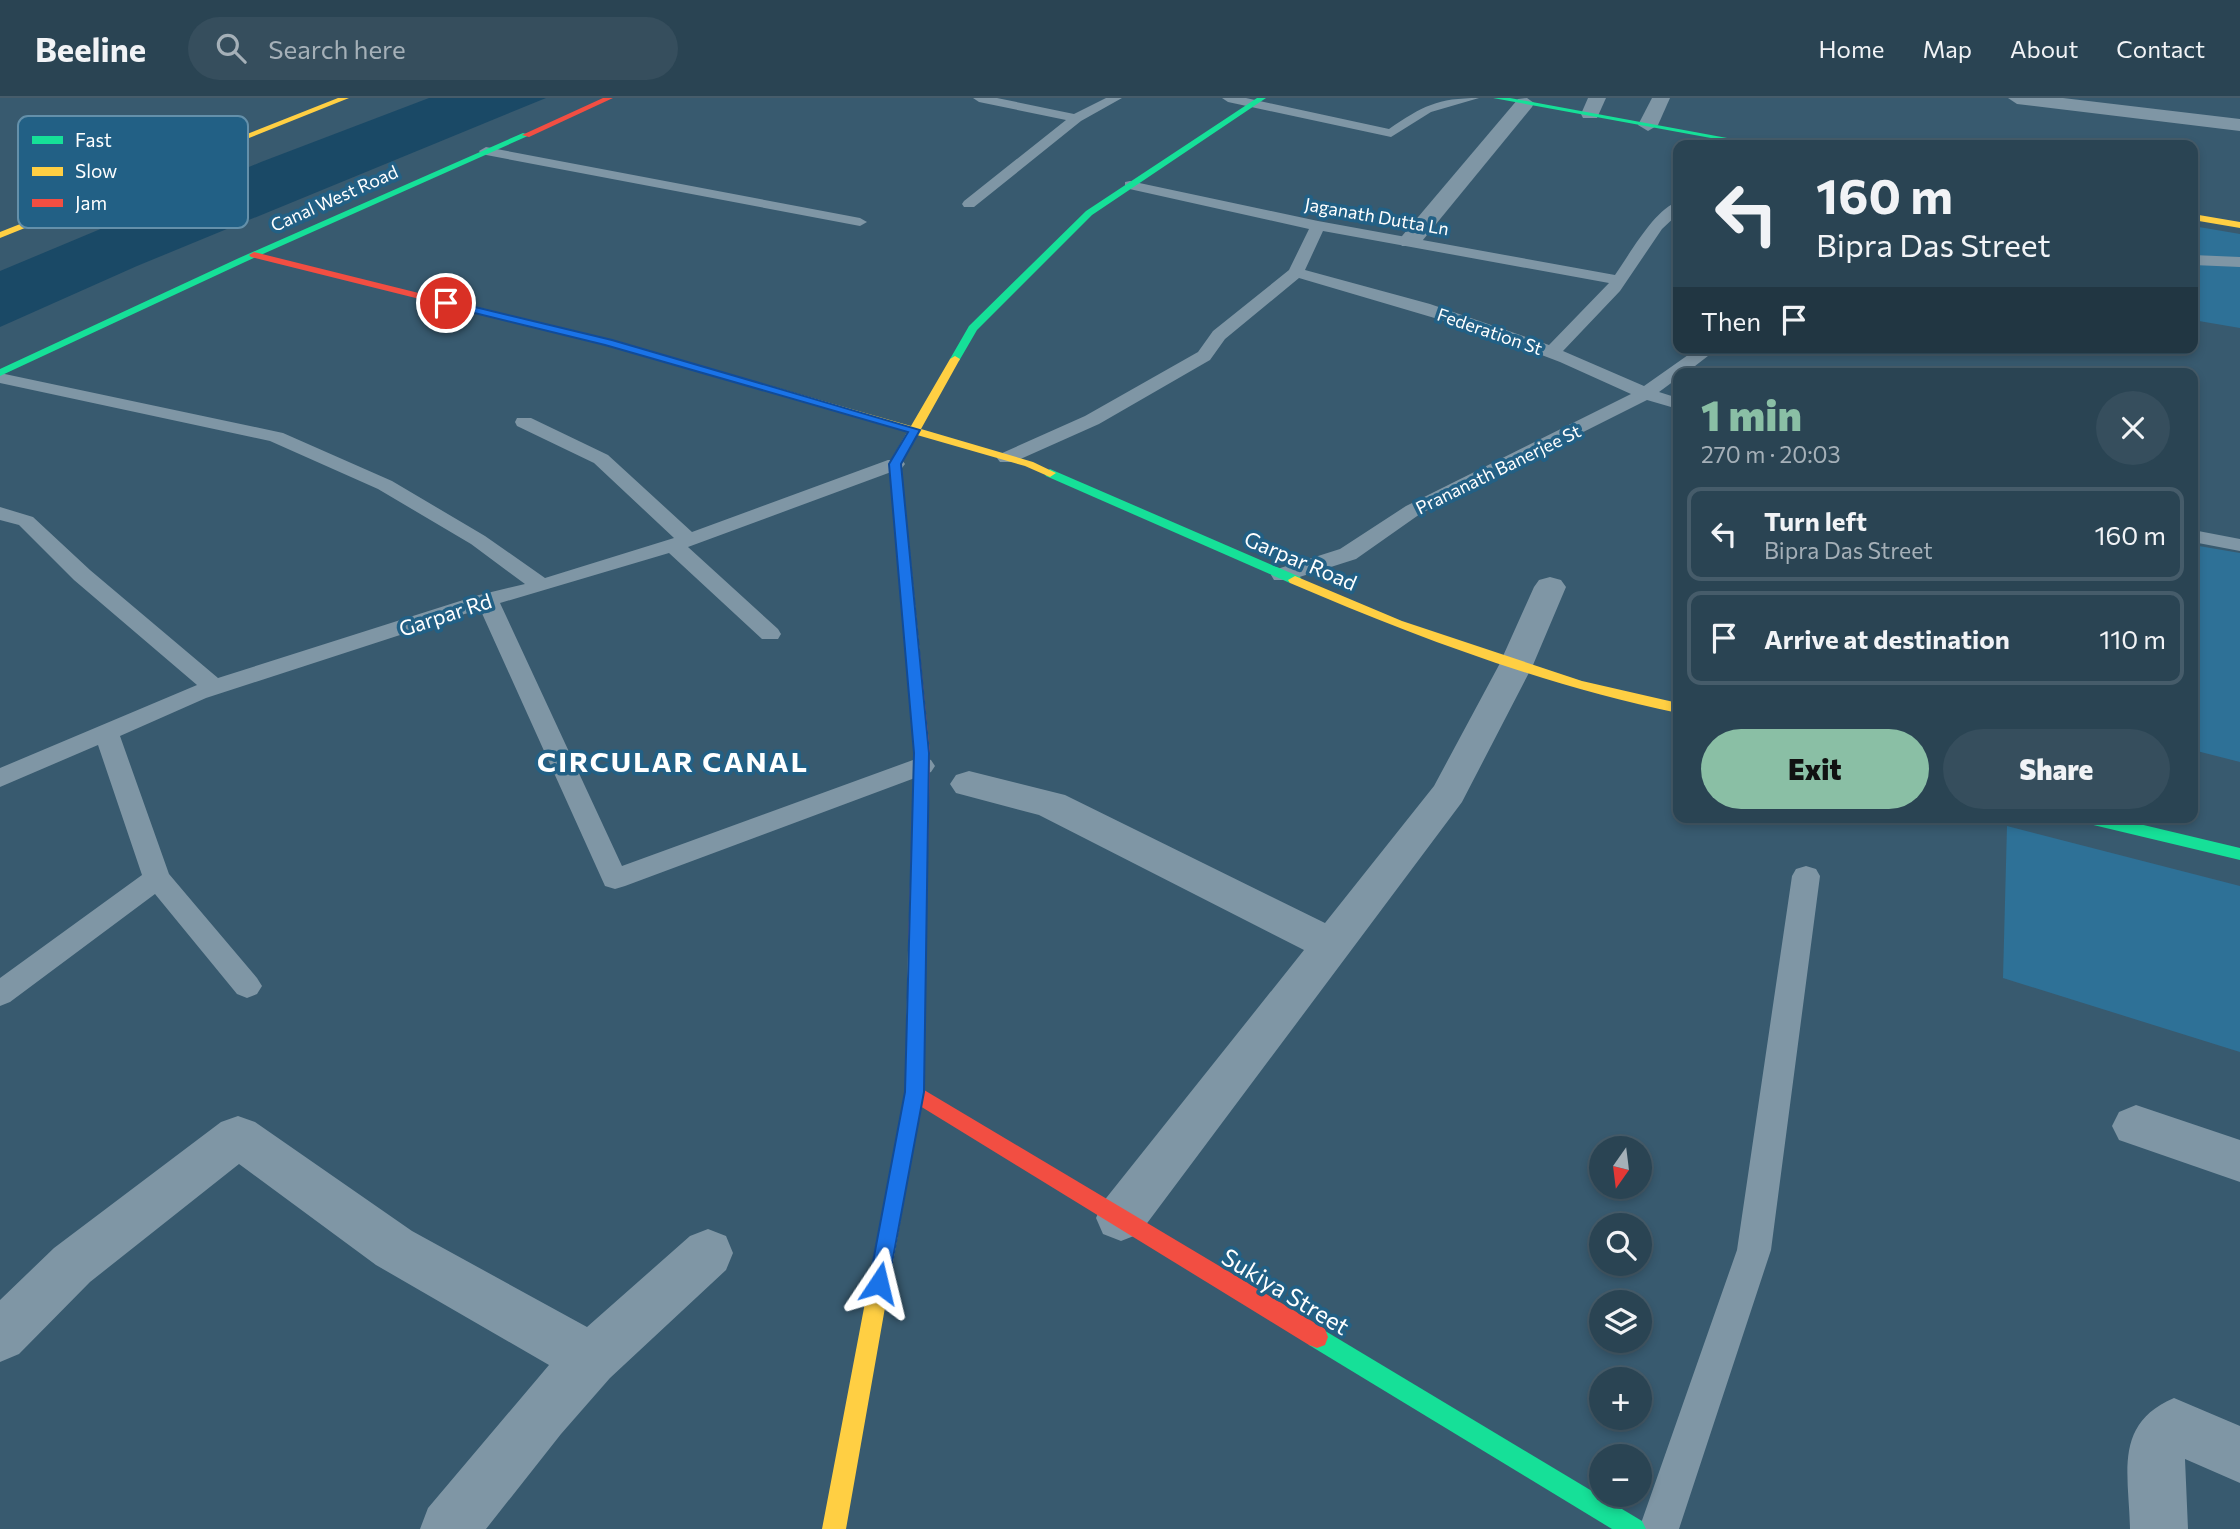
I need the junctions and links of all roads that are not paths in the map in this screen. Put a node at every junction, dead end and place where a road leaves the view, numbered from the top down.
1 (345, 98) edge
2 (609, 98) edge
3 (979, 98) edge
4 (1116, 98) edge
5 (1228, 98) edge
6 (1473, 98) edge
7 (1497, 98) edge
8 (1661, 98) edge
9 (2017, 98) edge
10 (1258, 100) edge
11 (1525, 103) junction
12 (1594, 106) edge
13 (1076, 118) junction
14 (1648, 125) junction
15 (2240, 125) edge
16 (248, 137) edge
17 (1721, 140) edge
18 (486, 151) junction
19 (1130, 185) junction
20 (969, 204) dead end
21 (1673, 211) edge
22 (2198, 218) edge
23 (860, 222) dead end
24 (2240, 225) edge
25 (1318, 226) junction
26 (18, 228) edge
27 (0, 235) edge
28 (1409, 241) junction
29 (254, 255) junction
30 (2198, 260) edge
31 (2240, 262) edge
32 (1296, 272) junction
33 (1619, 280) junction
34 (1552, 352) junction
35 (1701, 354) edge
36 (1681, 368) edge
37 (1673, 374) edge
38 (0, 376) edge
39 (1643, 395) junction
40 (1673, 403) edge
41 (524, 422) dead end
42 (915, 430) junction
43 (1007, 458) junction
44 (895, 464) junction
45 (0, 513) edge
46 (26, 521) junction
47 (0, 532) edge
48 (2198, 537) edge
49 (681, 542) junction
50 (2240, 545) edge
51 (1282, 575) junction
52 (542, 586) junction
53 (1550, 587) dead end
54 (487, 600) junction
55 (771, 634) dead end
56 (1516, 665) junction
57 (215, 688) junction
58 (1673, 707) edge
59 (107, 735) junction
60 (922, 766) junction
61 (0, 778) edge
62 (969, 784) dead end
63 (2110, 823) edge
64 (2240, 854) edge
65 (1806, 876) dead end
66 (157, 878) junction
67 (1330, 944) junction
68 (247, 986) dead end
69 (0, 994) edge
70 (914, 1092) junction
71 (2136, 1126) dead end
72 (2240, 1161) edge
73 (1121, 1218) junction
74 (708, 1253) dead end
75 (0, 1336) edge
76 (591, 1359) junction
77 (2240, 1455) edge
78 (449, 1529) edge
79 (834, 1529) edge
80 (1634, 1529) edge
81 (1659, 1529) edge
82 (2159, 1529) edge

1 - 16 main road
2 - 18 main road, Canal West Road
3 - 13 lane
4 - 13 lane
5 - 10 lane
6 - 10 lane
7 - 11 main road
8 - 14 street
9 - 15 street
10 - 19 main road
11 - 12 main road
11 - 28 street
12 - 14 main road
13 - 20 lane
14 - 17 main road
18 - 23 lane
18 - 29 main road, Canal West Road
19 - 25 lane, Jaganath Dutta Ln
19 - 42 main road
21 - 33 lane
22 - 24 main road
25 - 28 lane, Jaganath Dutta Ln
25 - 32 lane
26 - 27 main road
28 - 33 lane, Jaganath Dutta Ln
29 - 38 main road, Canal West Road
29 - 42 main road, Garpar Road
30 - 31 lane
32 - 34 lane, Federation St
32 - 43 lane
33 - 34 lane
34 - 39 lane, Federation St
35 - 36 lane, Prananath Banerjee St
37 - 39 lane, Prananath Banerjee St
38 - 52 lane
39 - 40 lane, Federation St
39 - 51 lane, Prananath Banerjee St
41 - 49 lane
42 - 43 main road, Garpar Road
42 - 44 main road
43 - 51 main road, Garpar Road
44 - 49 lane, Garpar Rd
44 - 60 main road
45 - 46 lane
46 - 47 lane
46 - 57 lane
48 - 50 lane
49 - 52 lane, Garpar Rd
49 - 55 lane
51 - 56 main road, Garpar Road
52 - 54 lane, Garpar Rd
53 - 56 street
54 - 57 lane, Garpar Rd
54 - 60 lane
56 - 58 main road, Garpar Road
56 - 67 street
57 - 59 lane, Garpar Rd
59 - 61 lane, Garpar Rd
59 - 66 lane
60 - 70 main road
62 - 67 street
63 - 64 main road
65 - 81 lane
66 - 68 lane
66 - 69 lane
67 - 73 street
70 - 73 main road, Sukiya Street
70 - 79 main road
71 - 72 street
73 - 80 main road, Sukiya Street
74 - 76 street
75 - 76 street
76 - 78 street
77 - 82 street

